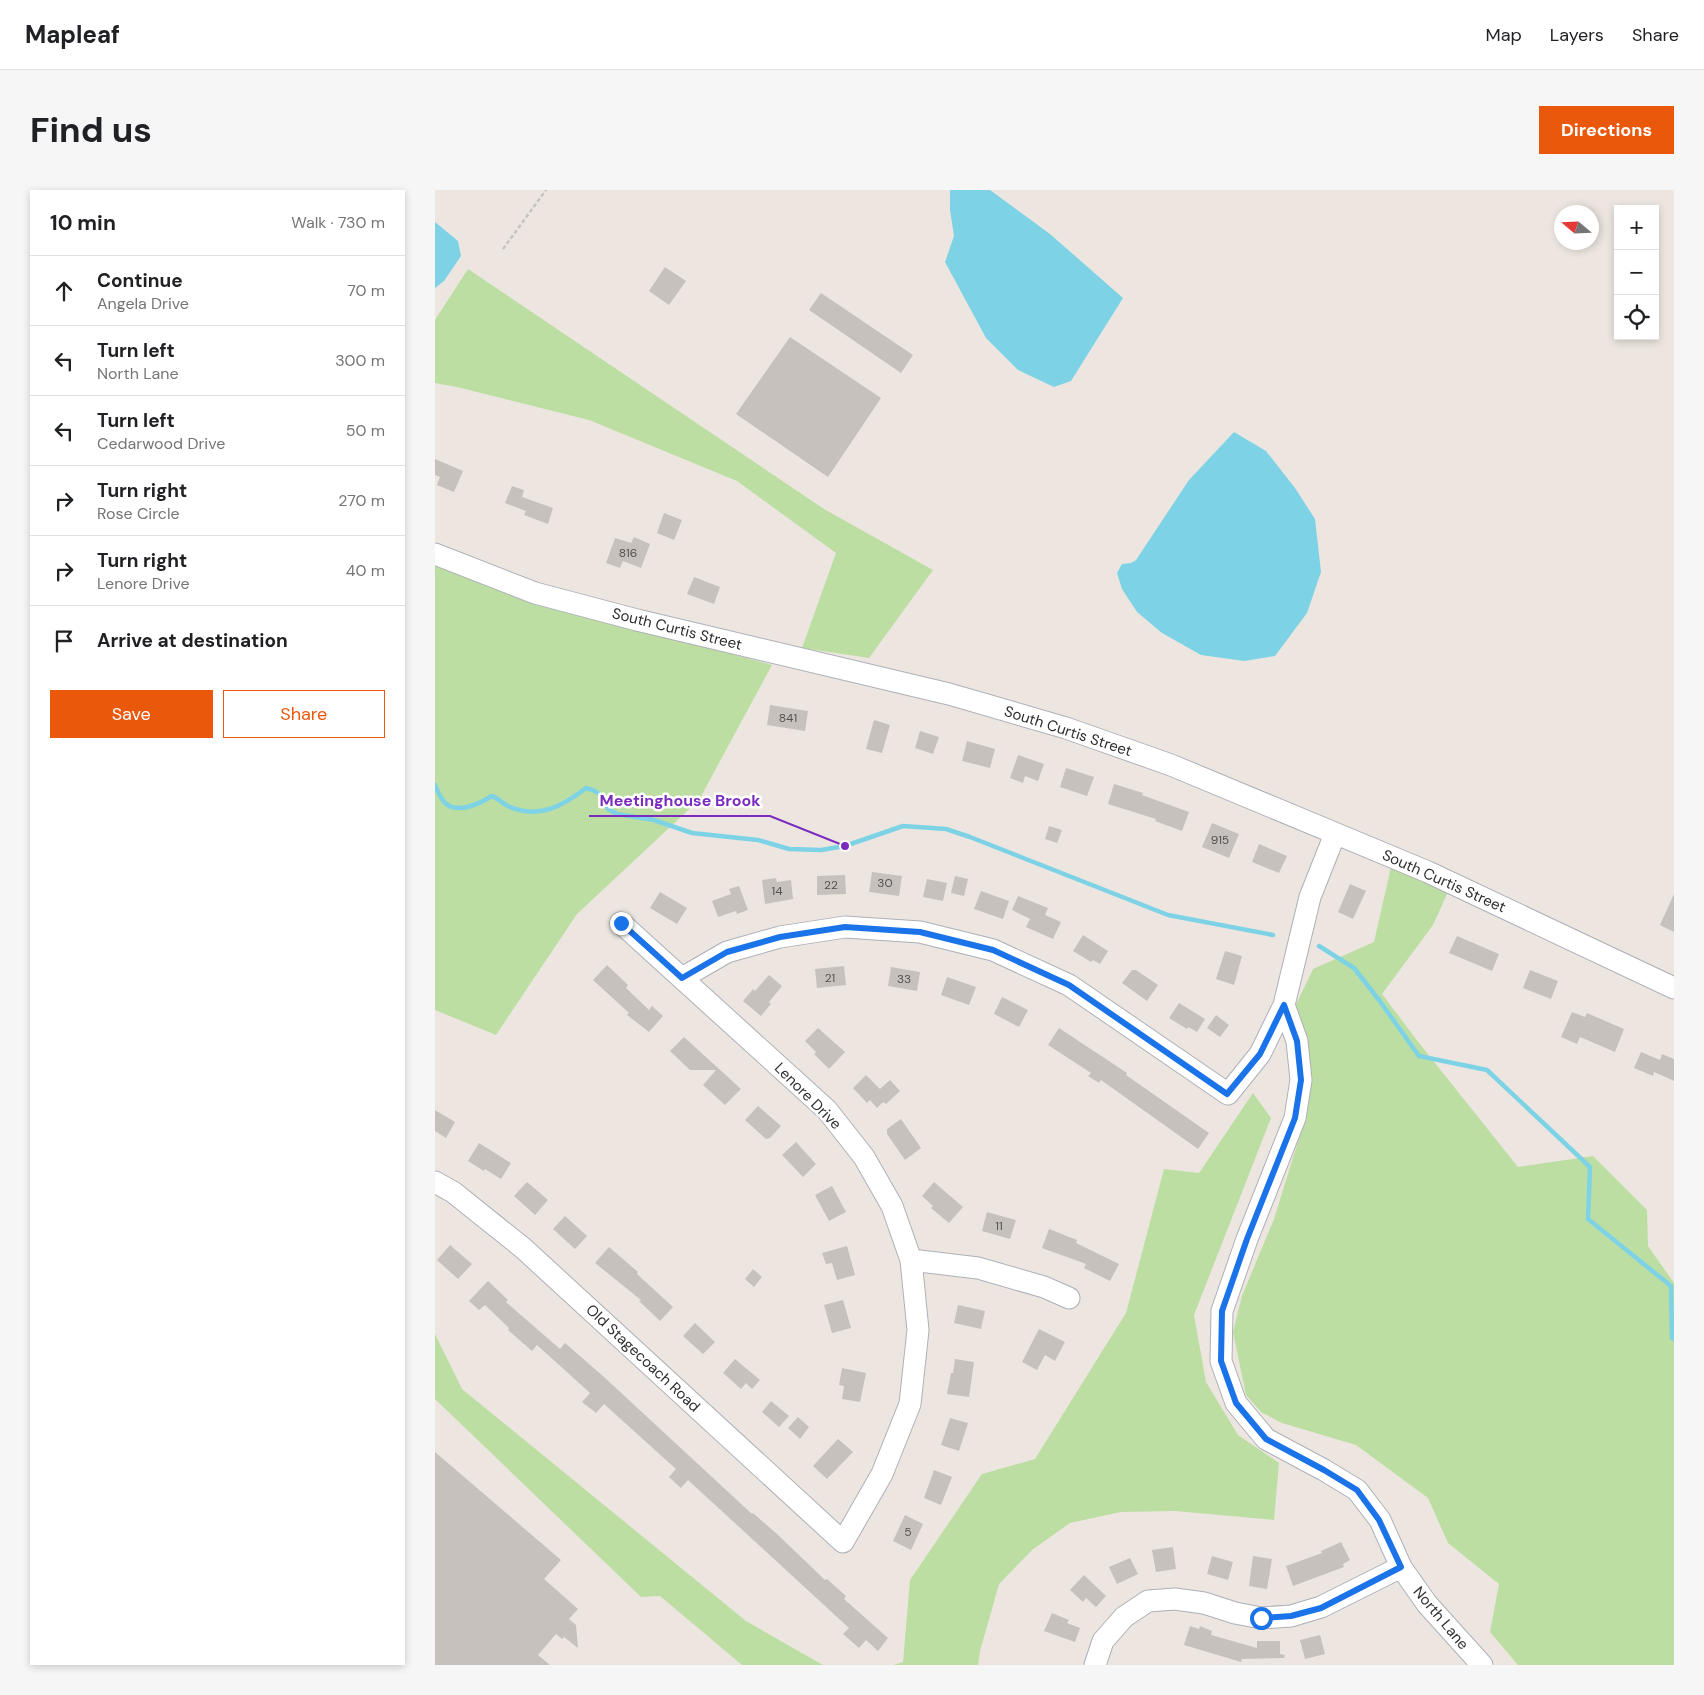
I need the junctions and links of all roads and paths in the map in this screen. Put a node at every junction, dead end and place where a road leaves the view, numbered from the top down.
1 (546, 190) edge
2 (503, 249) dead end
3 (435, 554) edge
4 (1335, 834) junction
5 (621, 923) dead end
6 (682, 978) junction
7 (1674, 988) edge
8 (1284, 1005) junction
9 (435, 1182) edge
10 (911, 1260) junction
11 (1069, 1298) dead end
12 (843, 1542) joint
13 (1401, 1567) junction
14 (1095, 1665) edge
15 (1482, 1665) edge

1 - 2 path
3 - 4 street, South Curtis Street
4 - 7 street, South Curtis Street
4 - 8 street
5 - 6 street, Lenore Drive
6 - 8 street
6 - 10 street, Lenore Drive
8 - 13 street, North Lane
9 - 12 street, Old Stagecoach Road
10 - 11 street
10 - 12 street, Lenore Drive
13 - 14 street
13 - 15 street, North Lane

